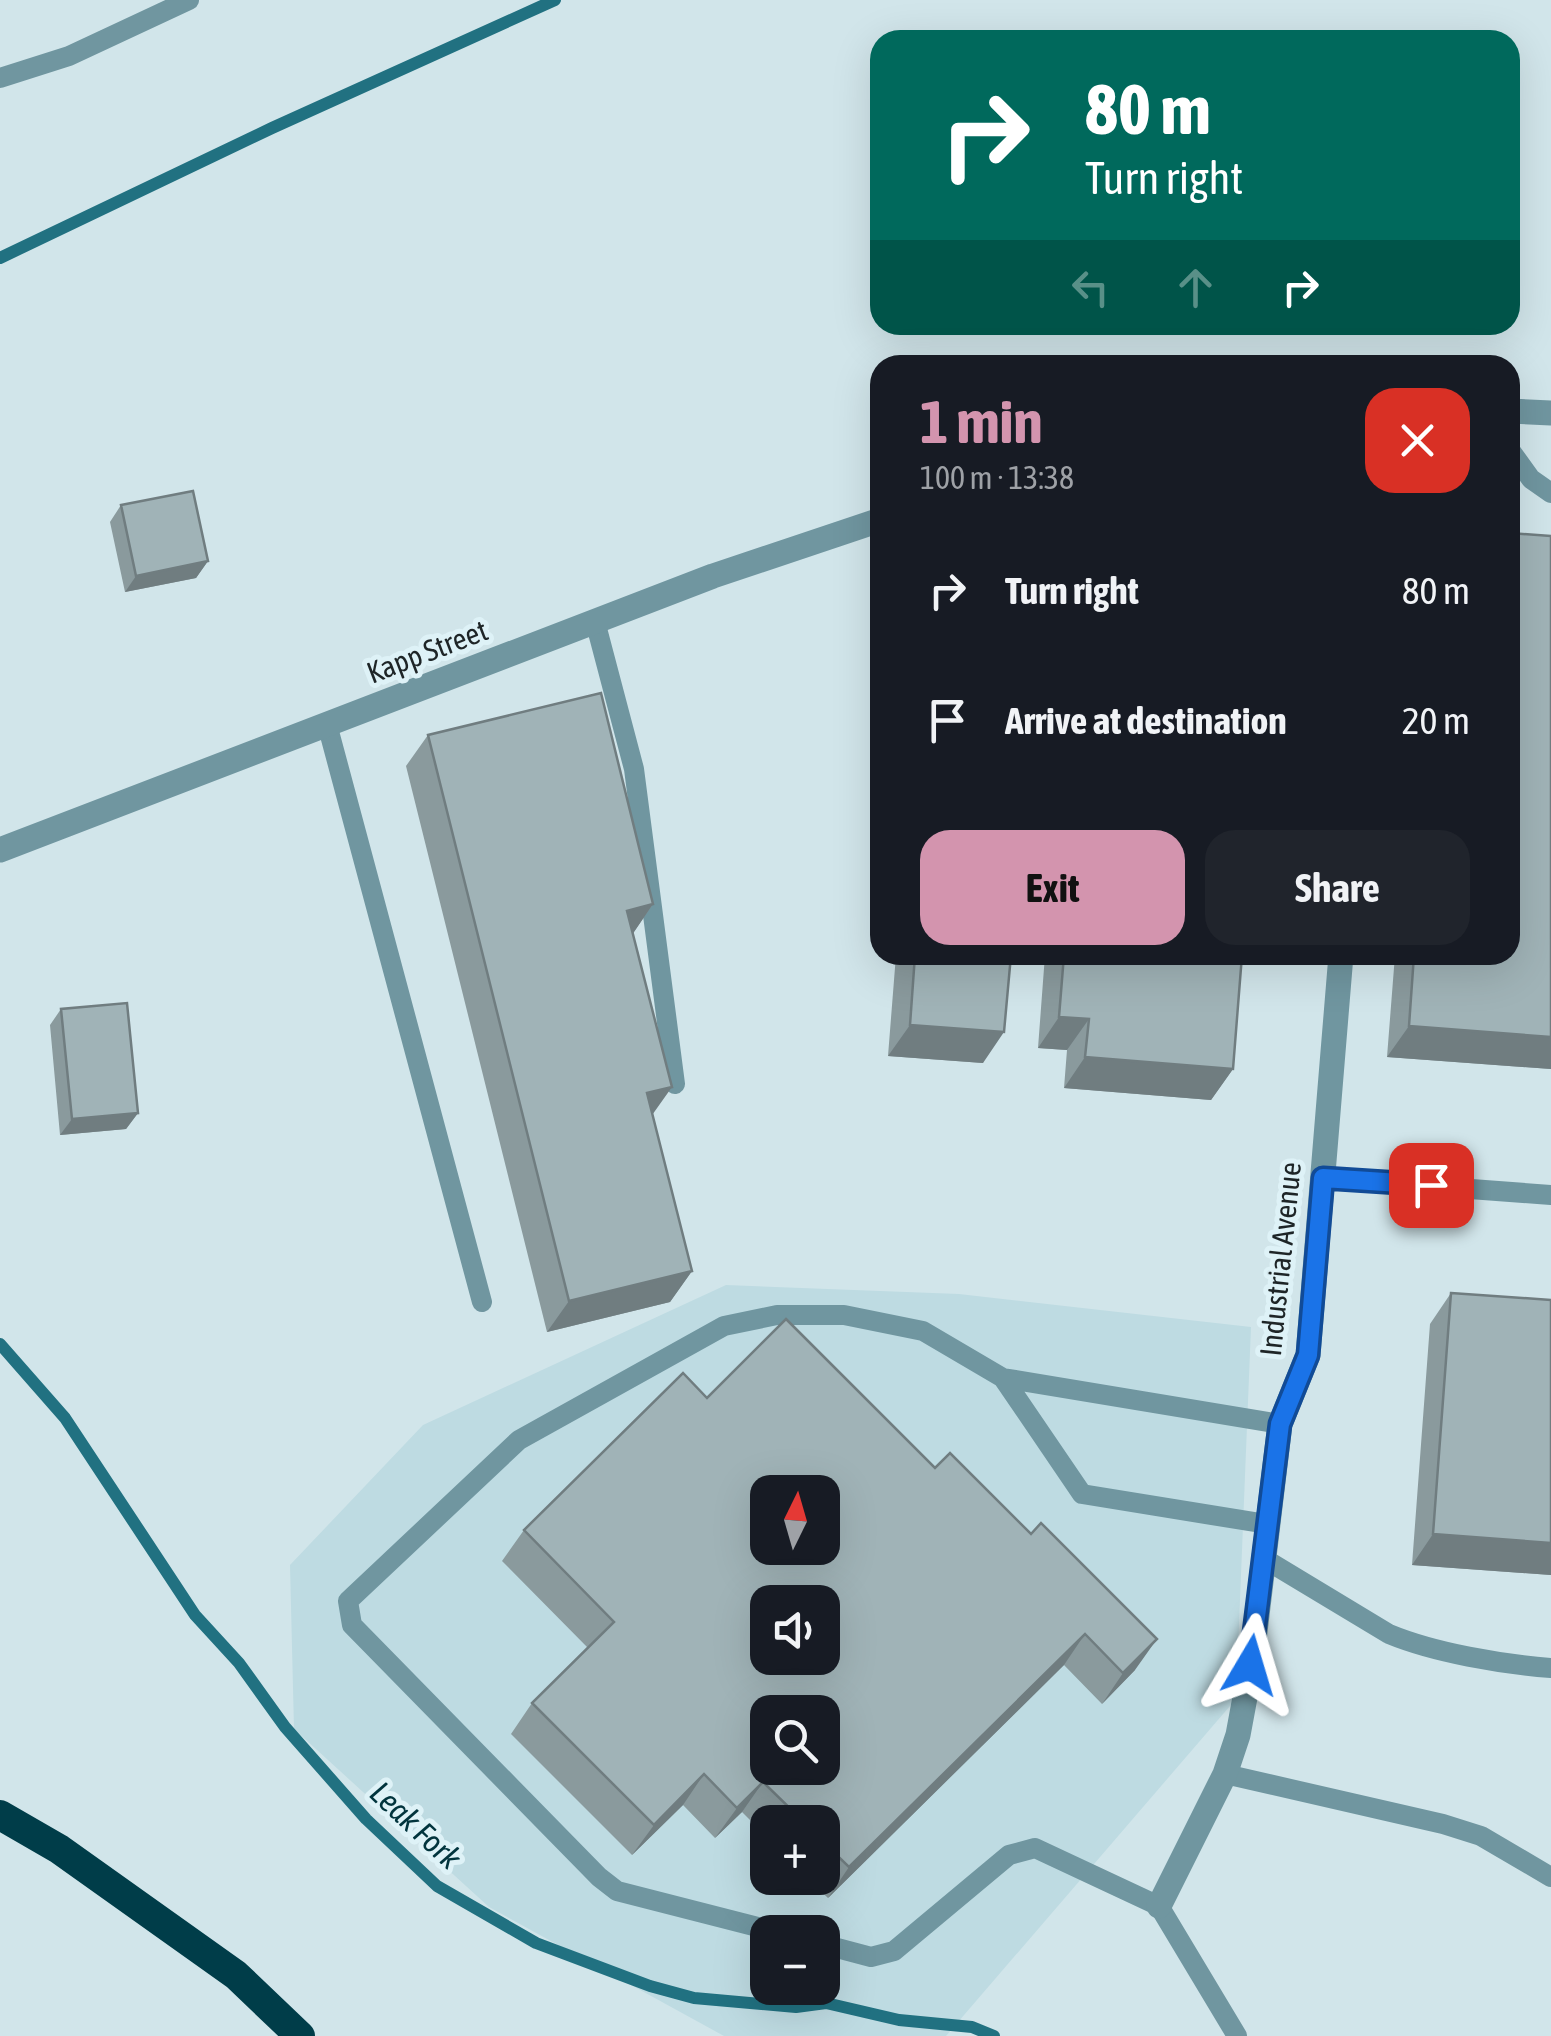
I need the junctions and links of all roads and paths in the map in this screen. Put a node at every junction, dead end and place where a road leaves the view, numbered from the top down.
1 (189, 0) edge
2 (0, 78) edge
3 (1520, 411) edge
4 (1551, 413) edge
5 (1520, 464) edge
6 (1551, 494) edge
7 (870, 523) edge
8 (595, 621) junction
9 (328, 724) junction
10 (0, 850) edge
11 (1339, 965) edge
12 (675, 1084) edge
13 (1323, 1178) junction
14 (1551, 1195) edge
15 (482, 1302) dead end
16 (1003, 1378) junction
17 (1280, 1424) junction
18 (1267, 1524) junction
19 (1263, 1558) junction
20 (1551, 1668) edge
21 (1225, 1774) junction
22 (0, 1816) edge
23 (1551, 1877) edge
24 (1159, 1906) junction
25 (750, 1925) edge
26 (840, 1948) edge
27 (300, 2036) edge
28 (1236, 2036) edge

1 - 2 lane
3 - 4 street
5 - 6 lane
7 - 8 street, Kapp Street
8 - 9 street, Kapp Street
8 - 12 lane
9 - 10 street, Kapp Street
9 - 15 lane
11 - 13 street, Industrial Avenue
13 - 14 lane
13 - 17 street, Industrial Avenue
16 - 17 lane
16 - 18 lane
16 - 25 lane
17 - 18 street, Industrial Avenue
18 - 19 street, Industrial Avenue
19 - 20 lane
19 - 21 street, Industrial Avenue
21 - 23 lane
21 - 24 street, Industrial Avenue
22 - 27 highway
24 - 26 lane
24 - 28 lane

